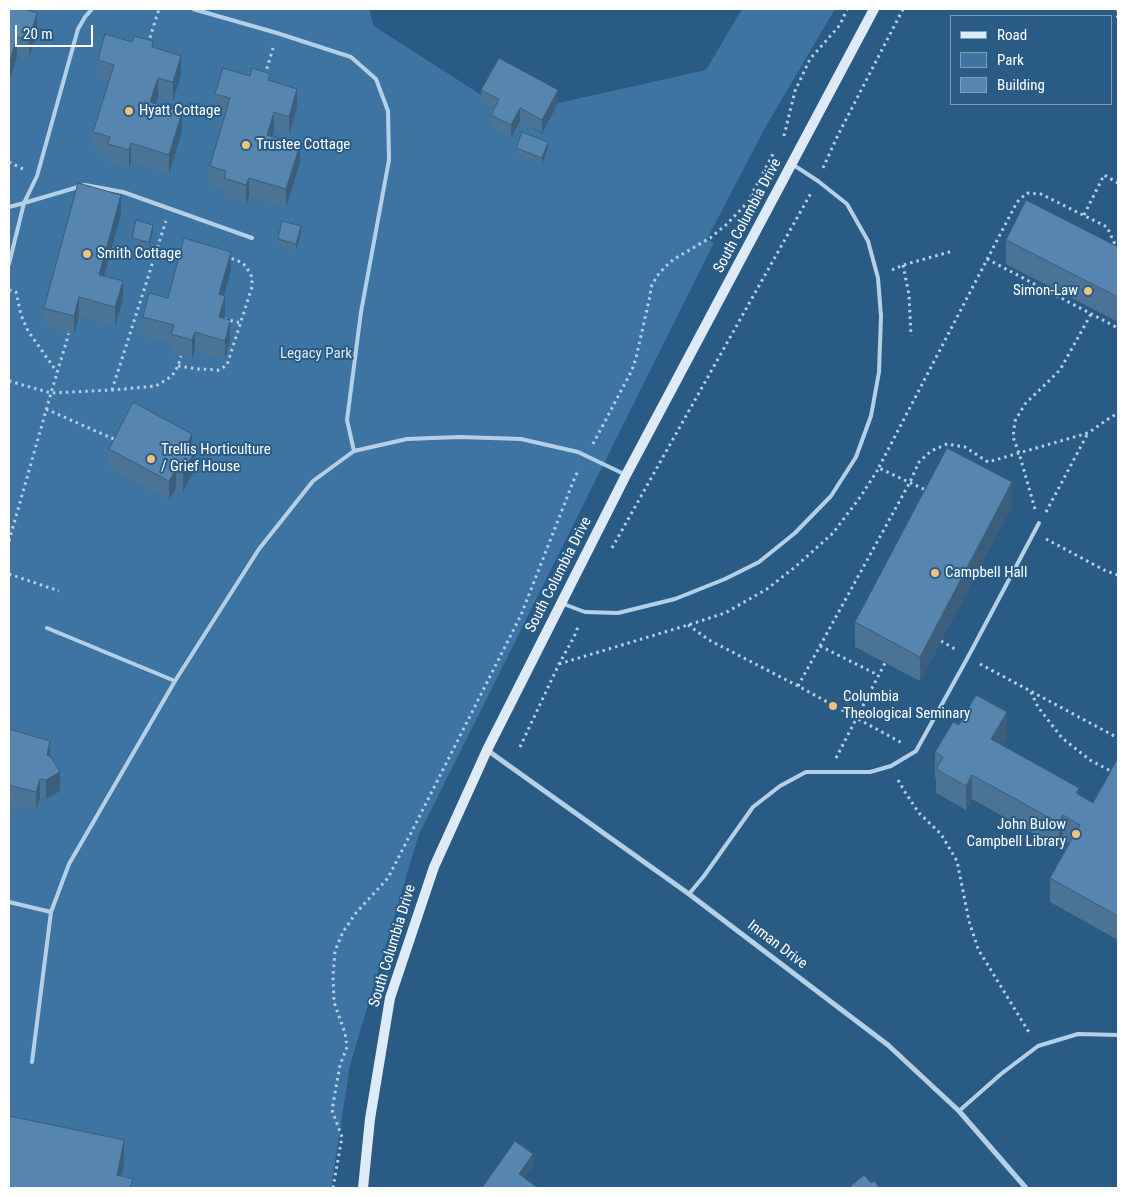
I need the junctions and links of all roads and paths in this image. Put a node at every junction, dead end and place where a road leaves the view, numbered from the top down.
1 (92, 9) edge
2 (159, 9) edge
3 (193, 9) edge
4 (847, 9) edge
5 (874, 9) edge
6 (903, 9) edge
7 (1118, 9) edge
8 (1118, 18) edge
9 (277, 32) junction
10 (147, 49) edge
11 (264, 80) edge
12 (780, 143) dead end
13 (775, 152) dead end
14 (792, 164) junction
15 (818, 181) junction
16 (1118, 183) edge
17 (24, 203) junction
18 (9, 207) edge
19 (170, 208) junction
20 (1084, 215) junction
21 (252, 238) dead end
22 (953, 251) dead end
23 (1118, 251) edge
24 (228, 258) edge
25 (987, 259) junction
26 (9, 264) edge
27 (903, 265) junction
28 (878, 278) junction
29 (9, 290) edge
30 (1091, 314) junction
31 (224, 319) edge
32 (241, 323) junction
33 (1118, 328) edge
34 (70, 334) edge
35 (911, 336) dead end
36 (181, 356) edge
37 (178, 366) junction
38 (58, 373) junction
39 (9, 381) edge
40 (112, 390) junction
41 (51, 394) junction
42 (46, 409) junction
43 (1118, 414) edge
44 (1088, 433) junction
45 (122, 443) edge
46 (354, 451) junction
47 (1019, 453) junction
48 (586, 456) junction
49 (983, 458) junction
50 (979, 467) edge
51 (879, 468) dead end
52 (626, 475) junction
53 (1040, 523) junction
54 (1034, 533) junction
55 (9, 541) edge
56 (611, 549) dead end
57 (9, 574) edge
58 (1118, 575) edge
59 (59, 591) dead end
60 (561, 603) junction
61 (585, 612) junction
62 (688, 625) dead end
63 (47, 628) dead end
64 (941, 641) edge
65 (820, 646) junction
66 (968, 657) junction
67 (885, 663) edge
68 (878, 676) junction
69 (175, 681) junction
70 (798, 686) junction
71 (1031, 691) junction
72 (856, 718) junction
73 (1118, 738) edge
74 (520, 747) dead end
75 (487, 750) junction
76 (916, 751) junction
77 (891, 766) junction
78 (828, 772) junction
79 (1118, 775) edge
80 (689, 894) junction
81 (9, 902) edge
82 (51, 912) junction
83 (1118, 1035) edge
84 (1038, 1046) junction
85 (32, 1062) dead end
86 (959, 1111) junction
87 (333, 1188) edge
88 (363, 1188) edge
89 (1026, 1188) edge

1 - 17 lane
2 - 10 path
3 - 9 lane
4 - 12 path
5 - 14 main road, South Columbia Drive
6 - 15 path
7 - 8 path
9 - 11 path
9 - 46 lane
13 - 48 path
14 - 15 lane
14 - 52 main road, South Columbia Drive
15 - 28 lane
15 - 56 path
16 - 20 path
17 - 18 lane
17 - 19 lane
17 - 26 lane
19 - 21 lane
19 - 40 path
20 - 23 path
20 - 25 path
22 - 27 path
24 - 32 path
25 - 30 path
25 - 51 path
27 - 28 path
27 - 35 path
28 - 61 lane
29 - 38 path
30 - 33 path
30 - 47 path
31 - 32 path
32 - 37 path
34 - 38 path
36 - 37 path
37 - 40 path
38 - 41 path
39 - 41 path
40 - 41 path
41 - 42 path
42 - 45 path
42 - 55 path
43 - 44 path
44 - 47 path
44 - 53 path
46 - 48 lane
46 - 69 lane
47 - 49 path
47 - 53 path
48 - 52 lane
48 - 87 path
49 - 50 path
49 - 65 path
52 - 60 main road, South Columbia Drive
53 - 54 lane
54 - 58 path
54 - 66 lane
57 - 59 path
60 - 61 lane
60 - 75 main road, South Columbia Drive
61 - 74 path
62 - 70 path
63 - 69 lane
64 - 66 path
65 - 68 path
65 - 70 path
66 - 71 path
66 - 76 lane
67 - 68 path
68 - 72 path
69 - 82 lane
70 - 72 path
71 - 73 path
71 - 79 path
72 - 76 path
72 - 78 path
75 - 80 street, Inman Drive
75 - 88 main road, South Columbia Drive
76 - 77 lane
77 - 78 lane
77 - 84 path
78 - 80 lane
80 - 86 street, Inman Drive
81 - 82 lane
82 - 85 lane
83 - 84 lane
84 - 86 lane
86 - 89 street, Inman Drive

